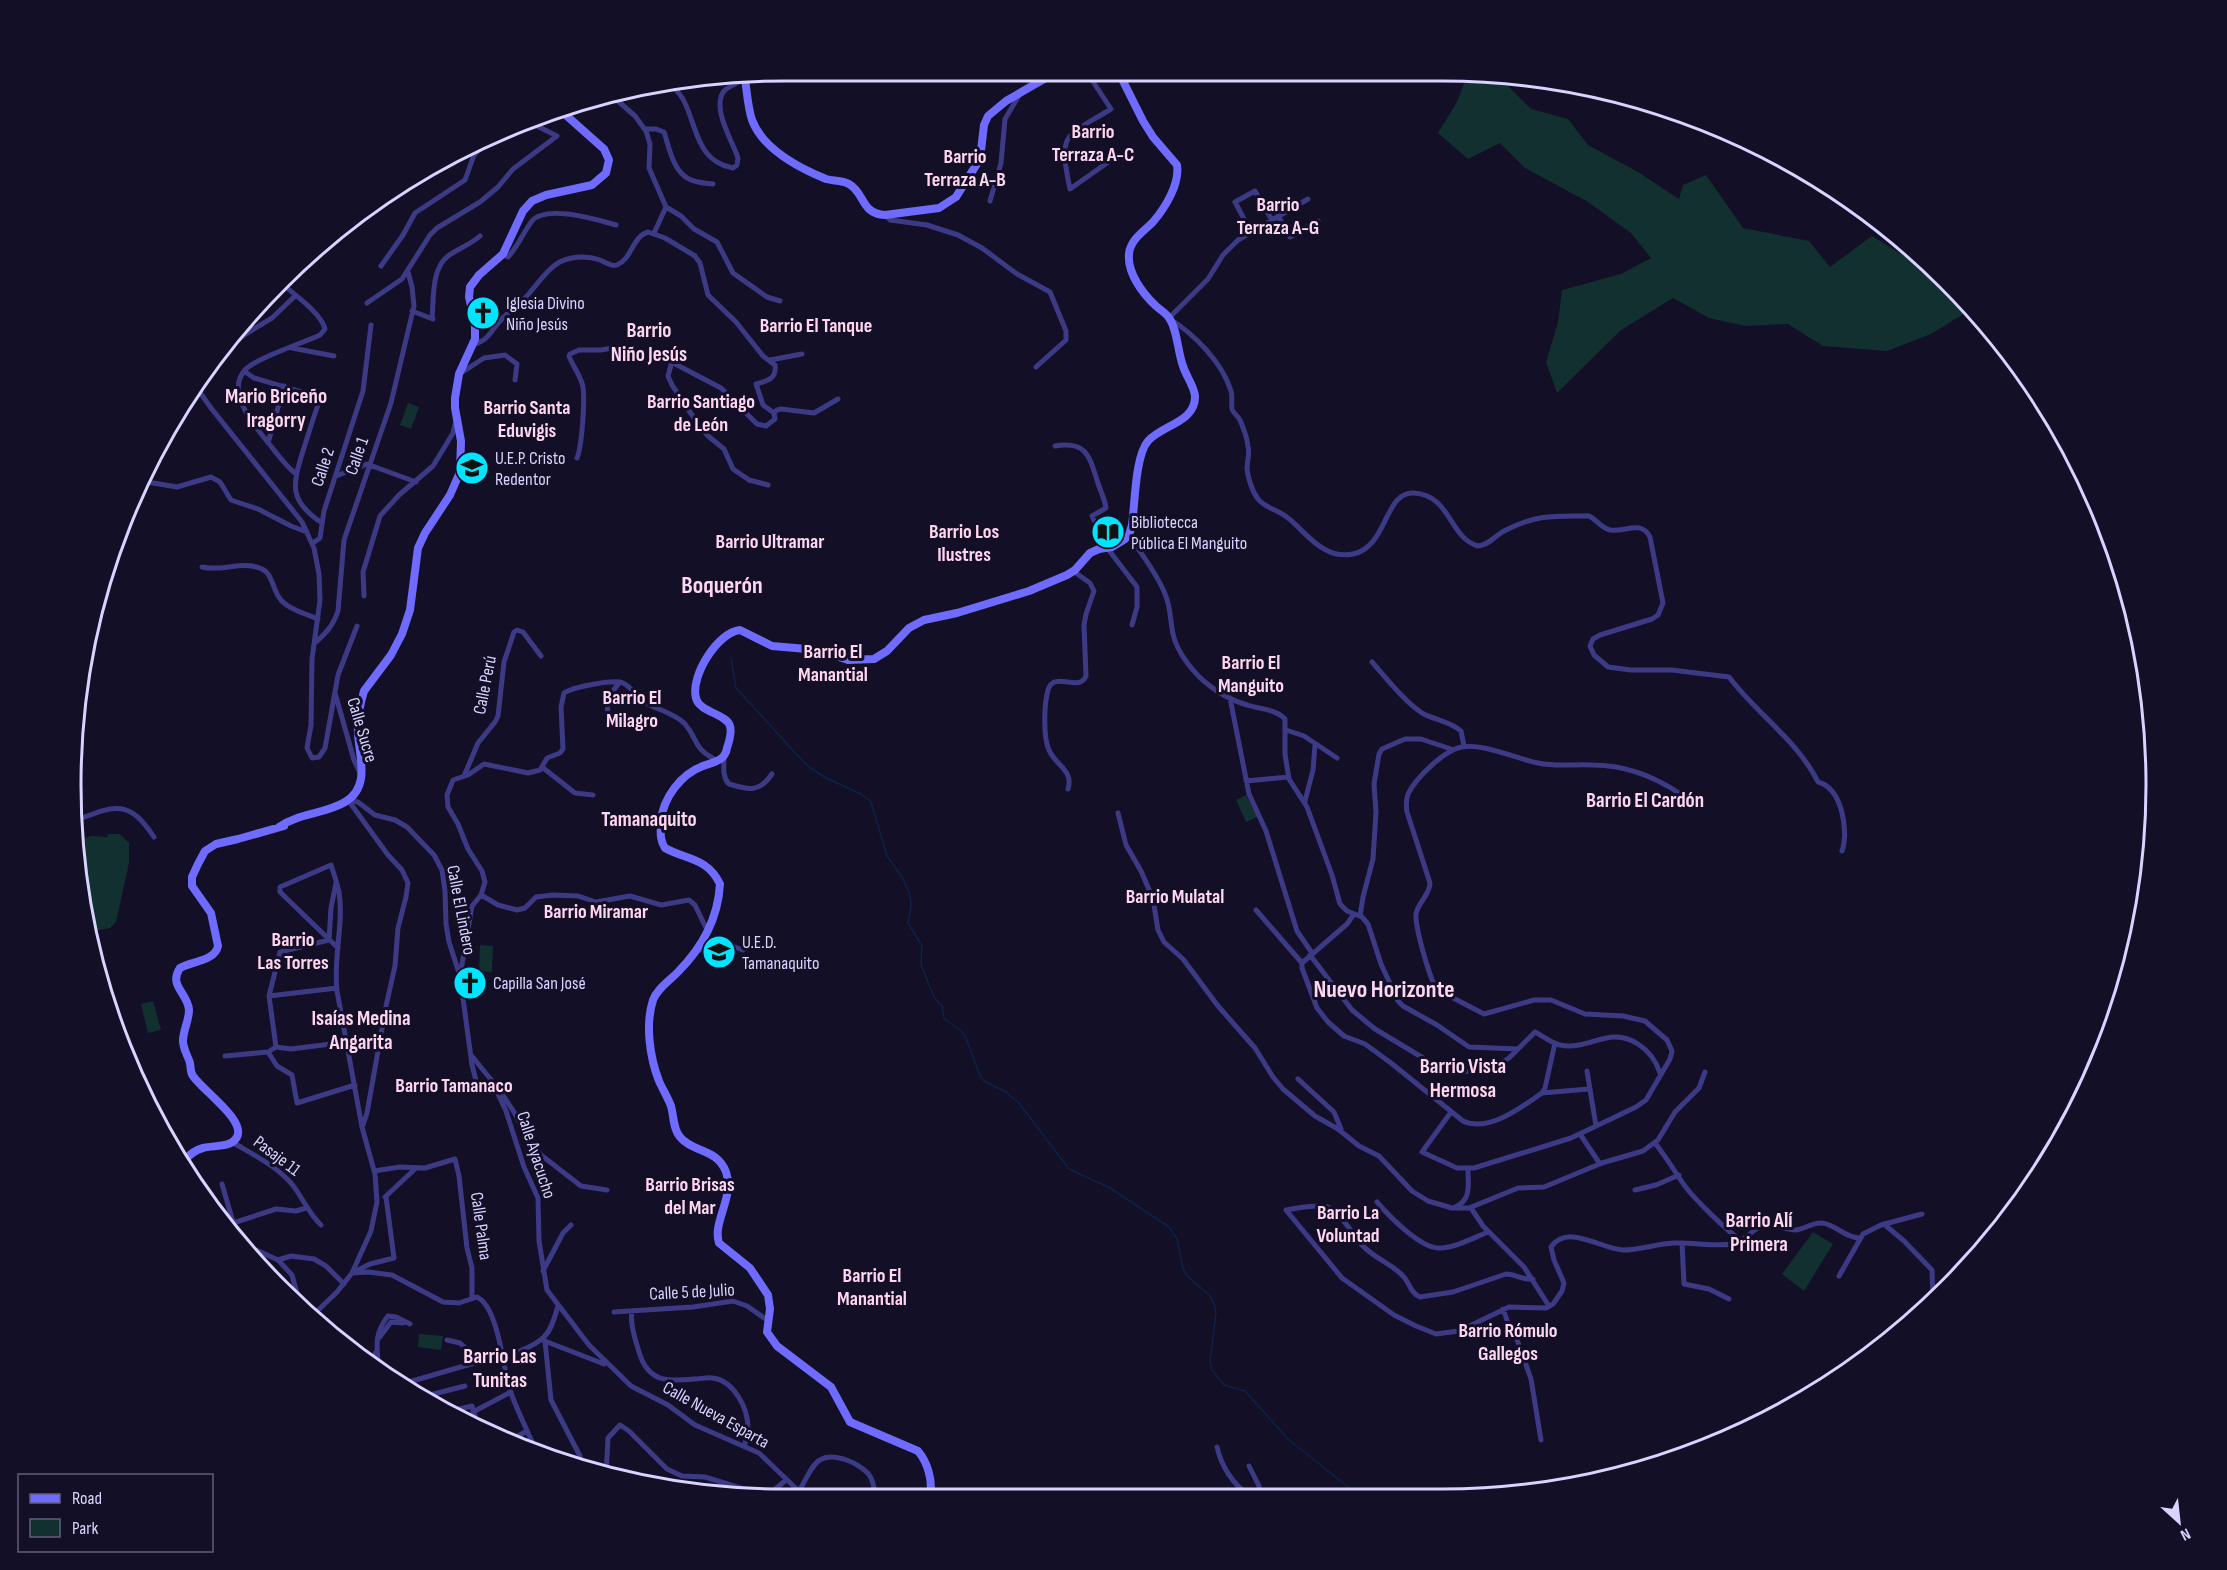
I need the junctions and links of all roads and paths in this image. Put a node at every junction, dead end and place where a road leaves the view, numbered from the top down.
1 (1040, 81) edge
2 (1093, 81) edge
3 (1123, 81) edge
4 (737, 83) edge
5 (744, 83) edge
6 (676, 90) edge
7 (1021, 92) junction
8 (619, 102) edge
9 (567, 116) edge
10 (538, 126) edge
11 (645, 129) junction
12 (476, 153) edge
13 (1114, 158) dead end
14 (713, 184) dead end
15 (1308, 199) dead end
16 (990, 201) dead end
17 (666, 207) junction
18 (885, 215) junction
19 (1278, 216) junction
20 (1272, 220) junction
21 (1318, 221) dead end
22 (616, 225) dead end
23 (1251, 232) junction
24 (654, 233) junction
25 (480, 236) dead end
26 (503, 254) junction
27 (381, 266) dead end
28 (408, 272) junction
29 (286, 288) edge
30 (295, 296) junction
31 (780, 301) dead end
32 (367, 303) dead end
33 (412, 311) junction
34 (1170, 318) junction
35 (371, 325) dead end
36 (244, 335) edge
37 (473, 345) junction
38 (290, 348) junction
39 (802, 354) dead end
40 (334, 356) dead end
41 (768, 360) junction
42 (672, 361) junction
43 (1036, 367) dead end
44 (244, 371) junction
45 (459, 374) junction
46 (515, 380) dead end
47 (284, 386) junction
48 (201, 393) edge
49 (837, 399) dead end
50 (774, 413) junction
51 (456, 418) junction
52 (268, 443) junction
53 (1055, 446) dead end
54 (577, 458) dead end
55 (369, 465) junction
56 (296, 474) junction
57 (336, 476) junction
58 (416, 482) junction
59 (150, 483) edge
60 (768, 485) dead end
61 (322, 523) junction
62 (308, 532) junction
63 (1129, 535) junction
64 (313, 543) junction
65 (1108, 549) junction
66 (202, 567) dead end
67 (1073, 571) junction
68 (364, 596) dead end
69 (318, 619) junction
70 (1132, 625) dead end
71 (357, 626) dead end
72 (315, 643) junction
73 (540, 656) dead end
74 (1372, 662) dead end
75 (620, 682) junction
76 (335, 691) junction
77 (1230, 698) junction
78 (611, 726) dead end
79 (1286, 730) junction
80 (1315, 745) junction
81 (1464, 746) junction
82 (1450, 749) junction
83 (721, 758) junction
84 (1337, 758) dead end
85 (542, 767) junction
86 (772, 774) dead end
87 (464, 776) junction
88 (1288, 777) junction
89 (362, 778) junction
90 (1246, 781) junction
91 (1068, 789) dead end
92 (1679, 794) dead end
93 (593, 795) dead end
94 (348, 800) junction
95 (1305, 801) junction
96 (1118, 813) dead end
97 (82, 818) edge
98 (154, 837) dead end
99 (1842, 851) dead end
100 (336, 882) junction
101 (480, 895) junction
102 (1256, 910) dead end
103 (1357, 915) junction
104 (708, 933) junction
105 (329, 940) junction
106 (338, 948) junction
107 (743, 950) dead end
108 (698, 951) junction
109 (1311, 954) junction
110 (1302, 963) junction
111 (460, 976) junction
112 (337, 988) junction
113 (269, 996) junction
114 (347, 1042) junction
115 (1555, 1043) junction
116 (276, 1047) junction
117 (1518, 1049) junction
118 (268, 1052) junction
119 (471, 1054) junction
120 (225, 1056) dead end
121 (1587, 1071) dead end
122 (1705, 1071) dead end
123 (1660, 1073) junction
124 (491, 1079) junction
125 (1298, 1079) dead end
126 (355, 1085) junction
127 (1589, 1089) junction
128 (479, 1092) dead end
129 (1542, 1093) junction
130 (1452, 1112) junction
131 (1596, 1126) junction
132 (362, 1127) junction
133 (1342, 1132) junction
134 (1580, 1134) junction
135 (232, 1142) junction
136 (1654, 1143) junction
137 (188, 1158) edge
138 (1600, 1164) junction
139 (416, 1168) junction
140 (1468, 1170) junction
141 (374, 1171) junction
142 (1679, 1175) junction
143 (222, 1184) dead end
144 (607, 1190) dead end
145 (1635, 1190) dead end
146 (386, 1197) junction
147 (377, 1202) junction
148 (1377, 1202) dead end
149 (306, 1208) junction
150 (1452, 1208) junction
151 (1471, 1208) junction
152 (1922, 1214) dead end
153 (229, 1217) edge
154 (233, 1222) edge
155 (1884, 1224) junction
156 (321, 1225) dead end
157 (571, 1225) dead end
158 (1488, 1232) junction
159 (1860, 1238) junction
160 (1742, 1241) junction
161 (1682, 1243) junction
162 (258, 1251) edge
163 (278, 1260) junction
164 (543, 1272) junction
165 (352, 1273) junction
166 (1839, 1276) dead end
167 (1533, 1279) junction
168 (344, 1284) junction
169 (1933, 1289) edge
170 (296, 1292) edge
171 (472, 1298) junction
172 (1729, 1299) dead end
173 (558, 1306) junction
174 (1549, 1306) junction
175 (1503, 1309) junction
176 (317, 1311) edge
177 (632, 1311) junction
178 (614, 1312) dead end
179 (767, 1320) junction
180 (447, 1340) dead end
181 (543, 1340) junction
182 (377, 1346) junction
183 (373, 1355) edge
184 (491, 1358) junction
185 (502, 1358) junction
186 (378, 1359) edge
187 (607, 1365) junction
188 (412, 1381) edge
189 (465, 1386) dead end
190 (511, 1392) junction
191 (432, 1394) edge
192 (460, 1409) edge
193 (473, 1412) junction
194 (474, 1416) edge
195 (526, 1431) junction
196 (518, 1436) edge
197 (1541, 1440) dead end
198 (531, 1441) edge
199 (744, 1446) junction
200 (1217, 1447) dead end
201 (580, 1458) edge
202 (607, 1466) edge
203 (1249, 1466) dead end
204 (786, 1480) junction
205 (737, 1487) edge
206 (776, 1489) edge
207 (797, 1489) edge
208 (800, 1489) edge
209 (874, 1489) edge
210 (930, 1489) edge
211 (1242, 1489) edge
212 (1260, 1489) edge

1 - 7 street
2 - 13 street
3 - 34 street
4 - 6 street
5 - 18 street
7 - 16 street
7 - 18 street
8 - 11 street
9 - 26 street
10 - 28 street
11 - 14 street
11 - 17 street
12 - 27 street
15 - 19 street
17 - 24 street
17 - 31 street
18 - 43 street
19 - 20 street
19 - 21 street
20 - 23 street
20 - 23 street
22 - 26 street
23 - 34 street
24 - 37 street
24 - 41 street
25 - 33 street
26 - 37 street
28 - 32 street
28 - 33 street, Calle 1
29 - 30 street
30 - 36 street
30 - 38 street
33 - 55 street, Calle 1
34 - 63 street
34 - 99 street
35 - 57 street, Calle 2
37 - 45 street
38 - 40 street
38 - 44 street
39 - 41 street
41 - 50 street
42 - 50 street
42 - 54 street
42 - 60 street
44 - 47 street
44 - 52 street
45 - 46 street
45 - 51 street
47 - 52 street
47 - 56 street
48 - 62 street
49 - 50 street
51 - 58 street
51 - 89 street
52 - 56 street
53 - 65 street
55 - 57 street
55 - 58 street
55 - 72 street, Calle 1
56 - 61 street
57 - 61 street, Calle 2
58 - 68 street
59 - 62 street
61 - 64 street, Calle 2
62 - 64 street
63 - 65 street
63 - 77 street
64 - 69 street
65 - 67 street
65 - 70 street
66 - 69 street
67 - 83 street
67 - 91 street
69 - 72 street
71 - 76 street
72 - 76 street
73 - 87 street, Calle Perú
74 - 81 street
75 - 78 street
75 - 83 street
75 - 85 street
76 - 89 street, Calle Sucre
77 - 79 street
77 - 90 street
79 - 80 street
79 - 88 street
80 - 84 street
80 - 95 street
81 - 82 street
81 - 92 street
82 - 103 street
82 - 123 street
83 - 86 street
83 - 104 street
85 - 87 street
85 - 93 street
87 - 101 street
88 - 90 street
88 - 95 street
89 - 94 street
90 - 109 street
94 - 111 street, Calle El Lindero
94 - 132 street
94 - 135 street
95 - 103 street
96 - 133 street
97 - 98 street
100 - 105 street
100 - 105 street
100 - 106 street
101 - 104 street
101 - 111 street
102 - 110 street
103 - 109 street
103 - 117 street
104 - 108 street
105 - 106 street
105 - 113 street
106 - 112 street
107 - 108 street
108 - 179 street
109 - 110 street
109 - 117 street
110 - 130 street
111 - 119 street, Calle El Lindero
112 - 113 street
112 - 114 street
113 - 116 street
114 - 116 street
114 - 126 street
115 - 117 street
115 - 123 street
115 - 129 street
116 - 118 street
118 - 120 street
118 - 126 street
119 - 124 street
119 - 128 street, Calle El Lindero
121 - 127 street
122 - 136 street
123 - 131 street
124 - 144 street
124 - 164 street, Calle Ayacucho
125 - 133 street
126 - 132 street
127 - 129 street
127 - 131 street
129 - 130 street
130 - 140 street
131 - 134 street
132 - 141 street
133 - 150 street
134 - 138 street
134 - 140 street
135 - 137 street
135 - 149 street, Pasaje 11
136 - 138 street
136 - 142 street
138 - 151 street
139 - 141 street
139 - 146 street
139 - 171 street, Calle Palma
140 - 150 street
141 - 147 street
142 - 145 street
142 - 160 street
143 - 153 street
146 - 147 street
146 - 165 street
147 - 165 street
148 - 158 street
149 - 154 street
149 - 156 street, Pasaje 11
150 - 151 street
151 - 158 street
152 - 155 street
155 - 159 street
155 - 169 street
157 - 164 street
158 - 167 street
159 - 160 street
159 - 166 street
160 - 161 street
161 - 172 street
161 - 174 street
162 - 163 street
163 - 168 street
163 - 170 street
164 - 173 street, Calle Ayacucho
165 - 168 street
165 - 171 street
167 - 174 street
167 - 175 street
168 - 176 street
171 - 185 street
173 - 181 street
173 - 187 street, Calle Ayacucho
174 - 175 street
175 - 197 street
177 - 178 street, Calle 5 de Julio
177 - 179 street, Calle 5 de Julio
177 - 199 street
179 - 210 street
180 - 184 street
181 - 185 street
181 - 187 street
181 - 201 street
182 - 182 street
182 - 183 street
182 - 186 street
184 - 185 street
184 - 188 street
185 - 190 street
187 - 199 street, Calle Nueva Esparta
189 - 191 street
190 - 193 street
190 - 195 street
192 - 193 street
193 - 194 street
195 - 196 street
195 - 198 street
199 - 204 street, Calle Nueva Esparta
200 - 211 street
202 - 205 street
203 - 212 street
204 - 206 street
204 - 207 street, Calle Nueva Esparta
208 - 209 street

